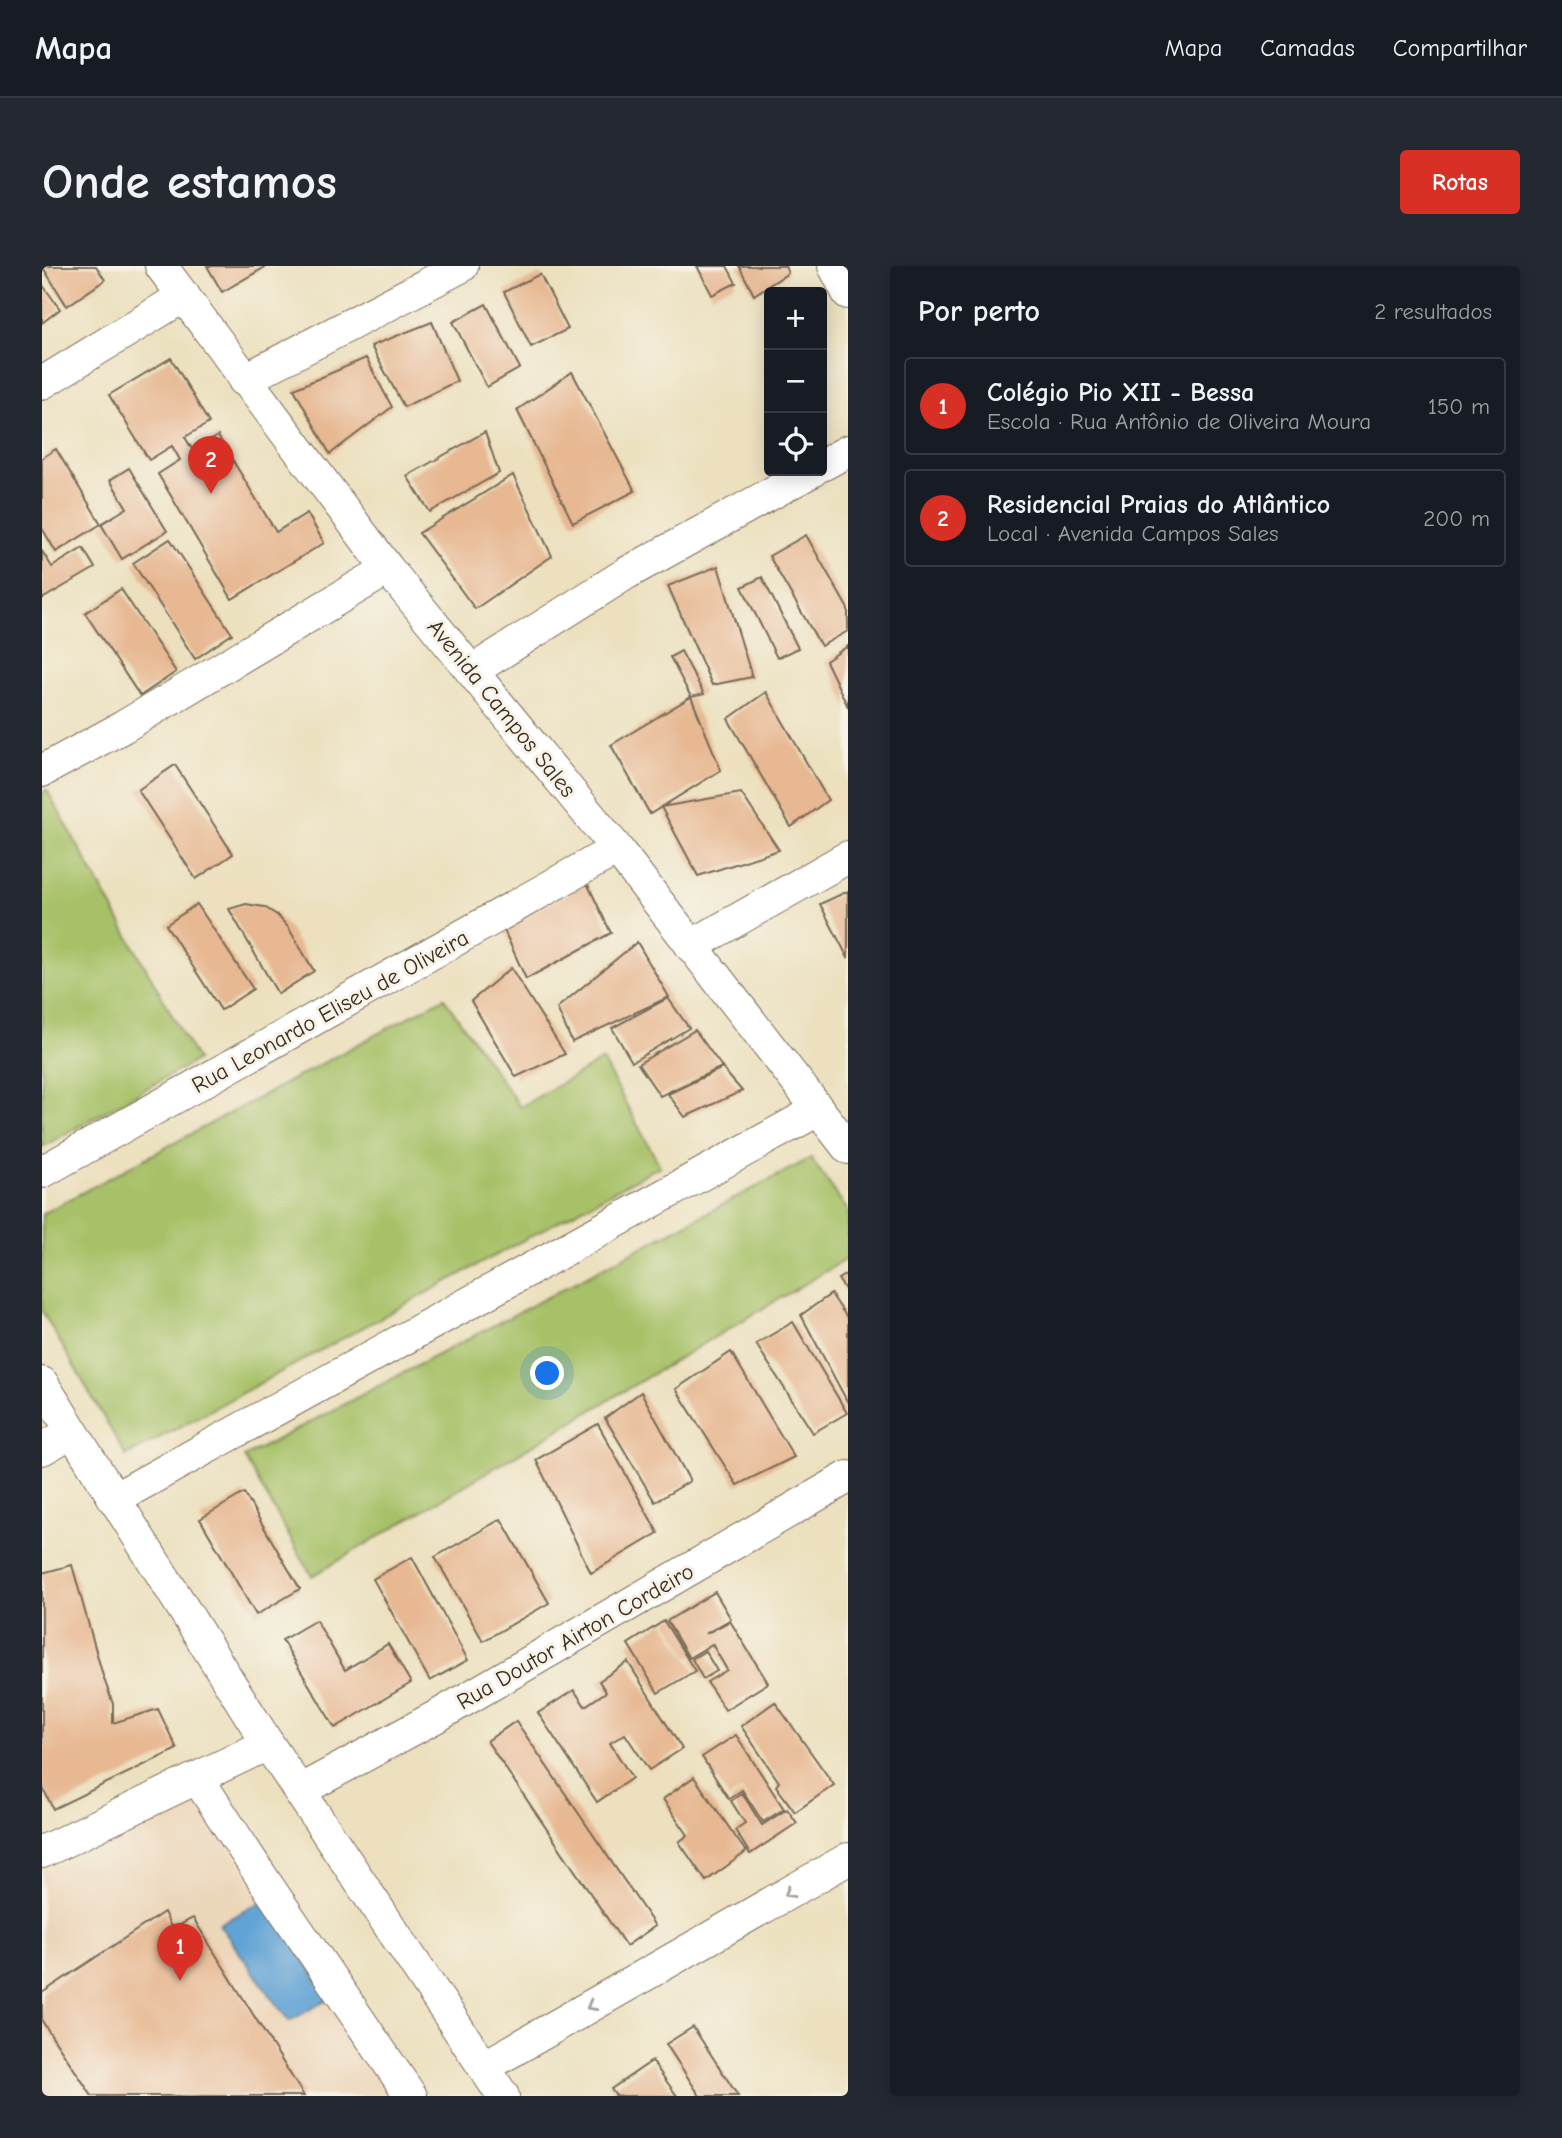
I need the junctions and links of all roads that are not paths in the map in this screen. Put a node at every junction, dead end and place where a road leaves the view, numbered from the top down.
1 (161, 266) edge
2 (462, 266) edge
3 (834, 266) edge
4 (848, 293) edge
5 (184, 296) junction
6 (244, 380) junction
7 (42, 383) edge
8 (848, 451) edge
9 (827, 462) edge
10 (803, 476) edge
11 (388, 569) junction
12 (472, 671) junction
13 (42, 771) edge
14 (617, 849) junction
15 (848, 857) edge
16 (691, 946) junction
17 (818, 1110) junction
18 (848, 1148) edge
19 (42, 1172) edge
20 (42, 1383) edge
21 (72, 1432) junction
22 (42, 1448) edge
23 (848, 1477) edge
24 (114, 1499) junction
25 (268, 1744) junction
26 (198, 1779) junction
27 (301, 1790) junction
28 (42, 1852) edge
29 (848, 1859) edge
30 (484, 2067) junction
31 (411, 2096) edge
32 (503, 2096) edge

1 - 5 street, Avenida Campos Sales
2 - 6 street
3 - 4 street
5 - 6 street, Avenida Campos Sales
5 - 7 street
6 - 11 street, Avenida Campos Sales
8 - 9 street
10 - 12 street
11 - 12 street, Avenida Campos Sales
11 - 13 street
12 - 14 street, Avenida Campos Sales
14 - 16 street, Avenida Campos Sales
14 - 19 street, Rua Leonardo Eliseu de Oliveira
15 - 16 street
16 - 17 street, Avenida Campos Sales
17 - 18 street, Avenida Campos Sales
17 - 24 street
20 - 21 street
21 - 22 street
21 - 24 street
23 - 27 street, Rua Doutor Airton Cordeiro
24 - 25 street
25 - 26 street
25 - 27 street
26 - 28 street
26 - 31 street
27 - 30 street
29 -> 30 street
30 - 32 street

